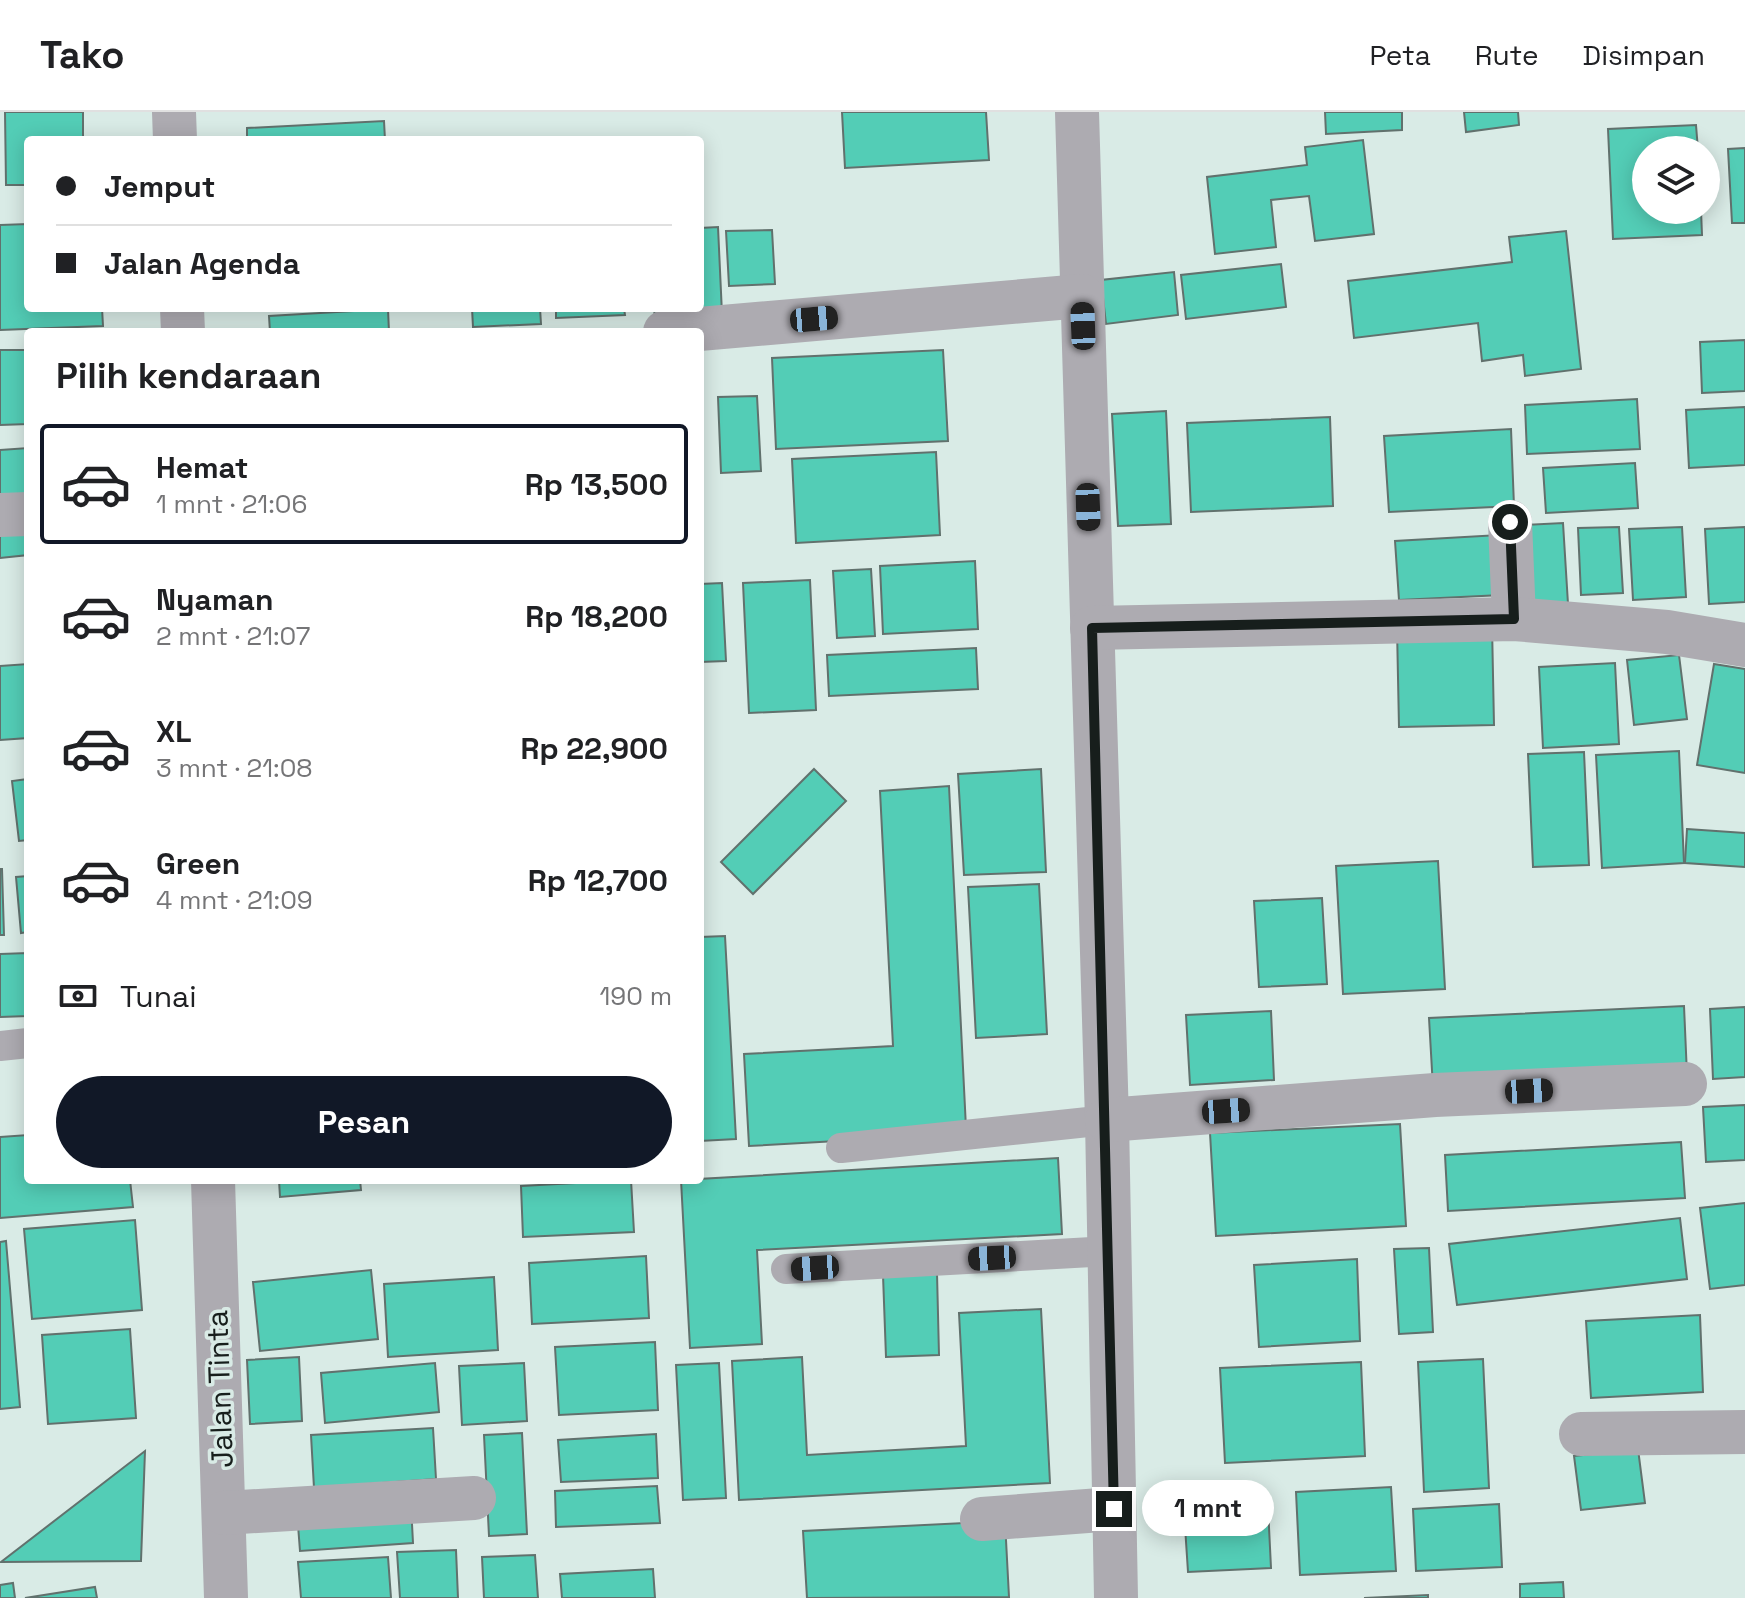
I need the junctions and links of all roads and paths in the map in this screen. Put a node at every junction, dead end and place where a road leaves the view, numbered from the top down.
1 (174, 112) edge
2 (1077, 112) edge
3 (175, 136) edge
4 (1082, 296) junction
5 (704, 329) edge
6 (24, 514) edge
7 (0, 515) edge
8 (1510, 522) dead end
9 (1514, 619) junction
10 (1092, 628) junction
11 (1745, 645) edge
12 (24, 1043) edge
13 (0, 1046) edge
14 (1685, 1084) dead end
15 (1107, 1120) junction
16 (841, 1148) dead end
17 (213, 1184) edge
18 (1110, 1251) junction
19 (786, 1269) dead end
20 (1745, 1432) edge
21 (1581, 1434) dead end
22 (474, 1498) dead end
23 (1114, 1509) junction
24 (224, 1513) junction
25 (982, 1519) dead end
26 (226, 1598) edge
27 (1116, 1598) edge

1 - 3 street
2 - 4 street
4 - 5 street
4 - 10 street
6 - 7 street
8 - 9 street
9 - 10 street
9 - 11 street
10 - 15 street
12 - 13 lane
14 - 15 street
15 - 16 lane
15 - 18 street
17 - 24 street, Jalan Tinta
18 - 19 lane
18 - 23 street
20 - 21 street
22 - 24 street
23 - 25 street
23 - 27 street
24 - 26 street, Jalan Tinta

